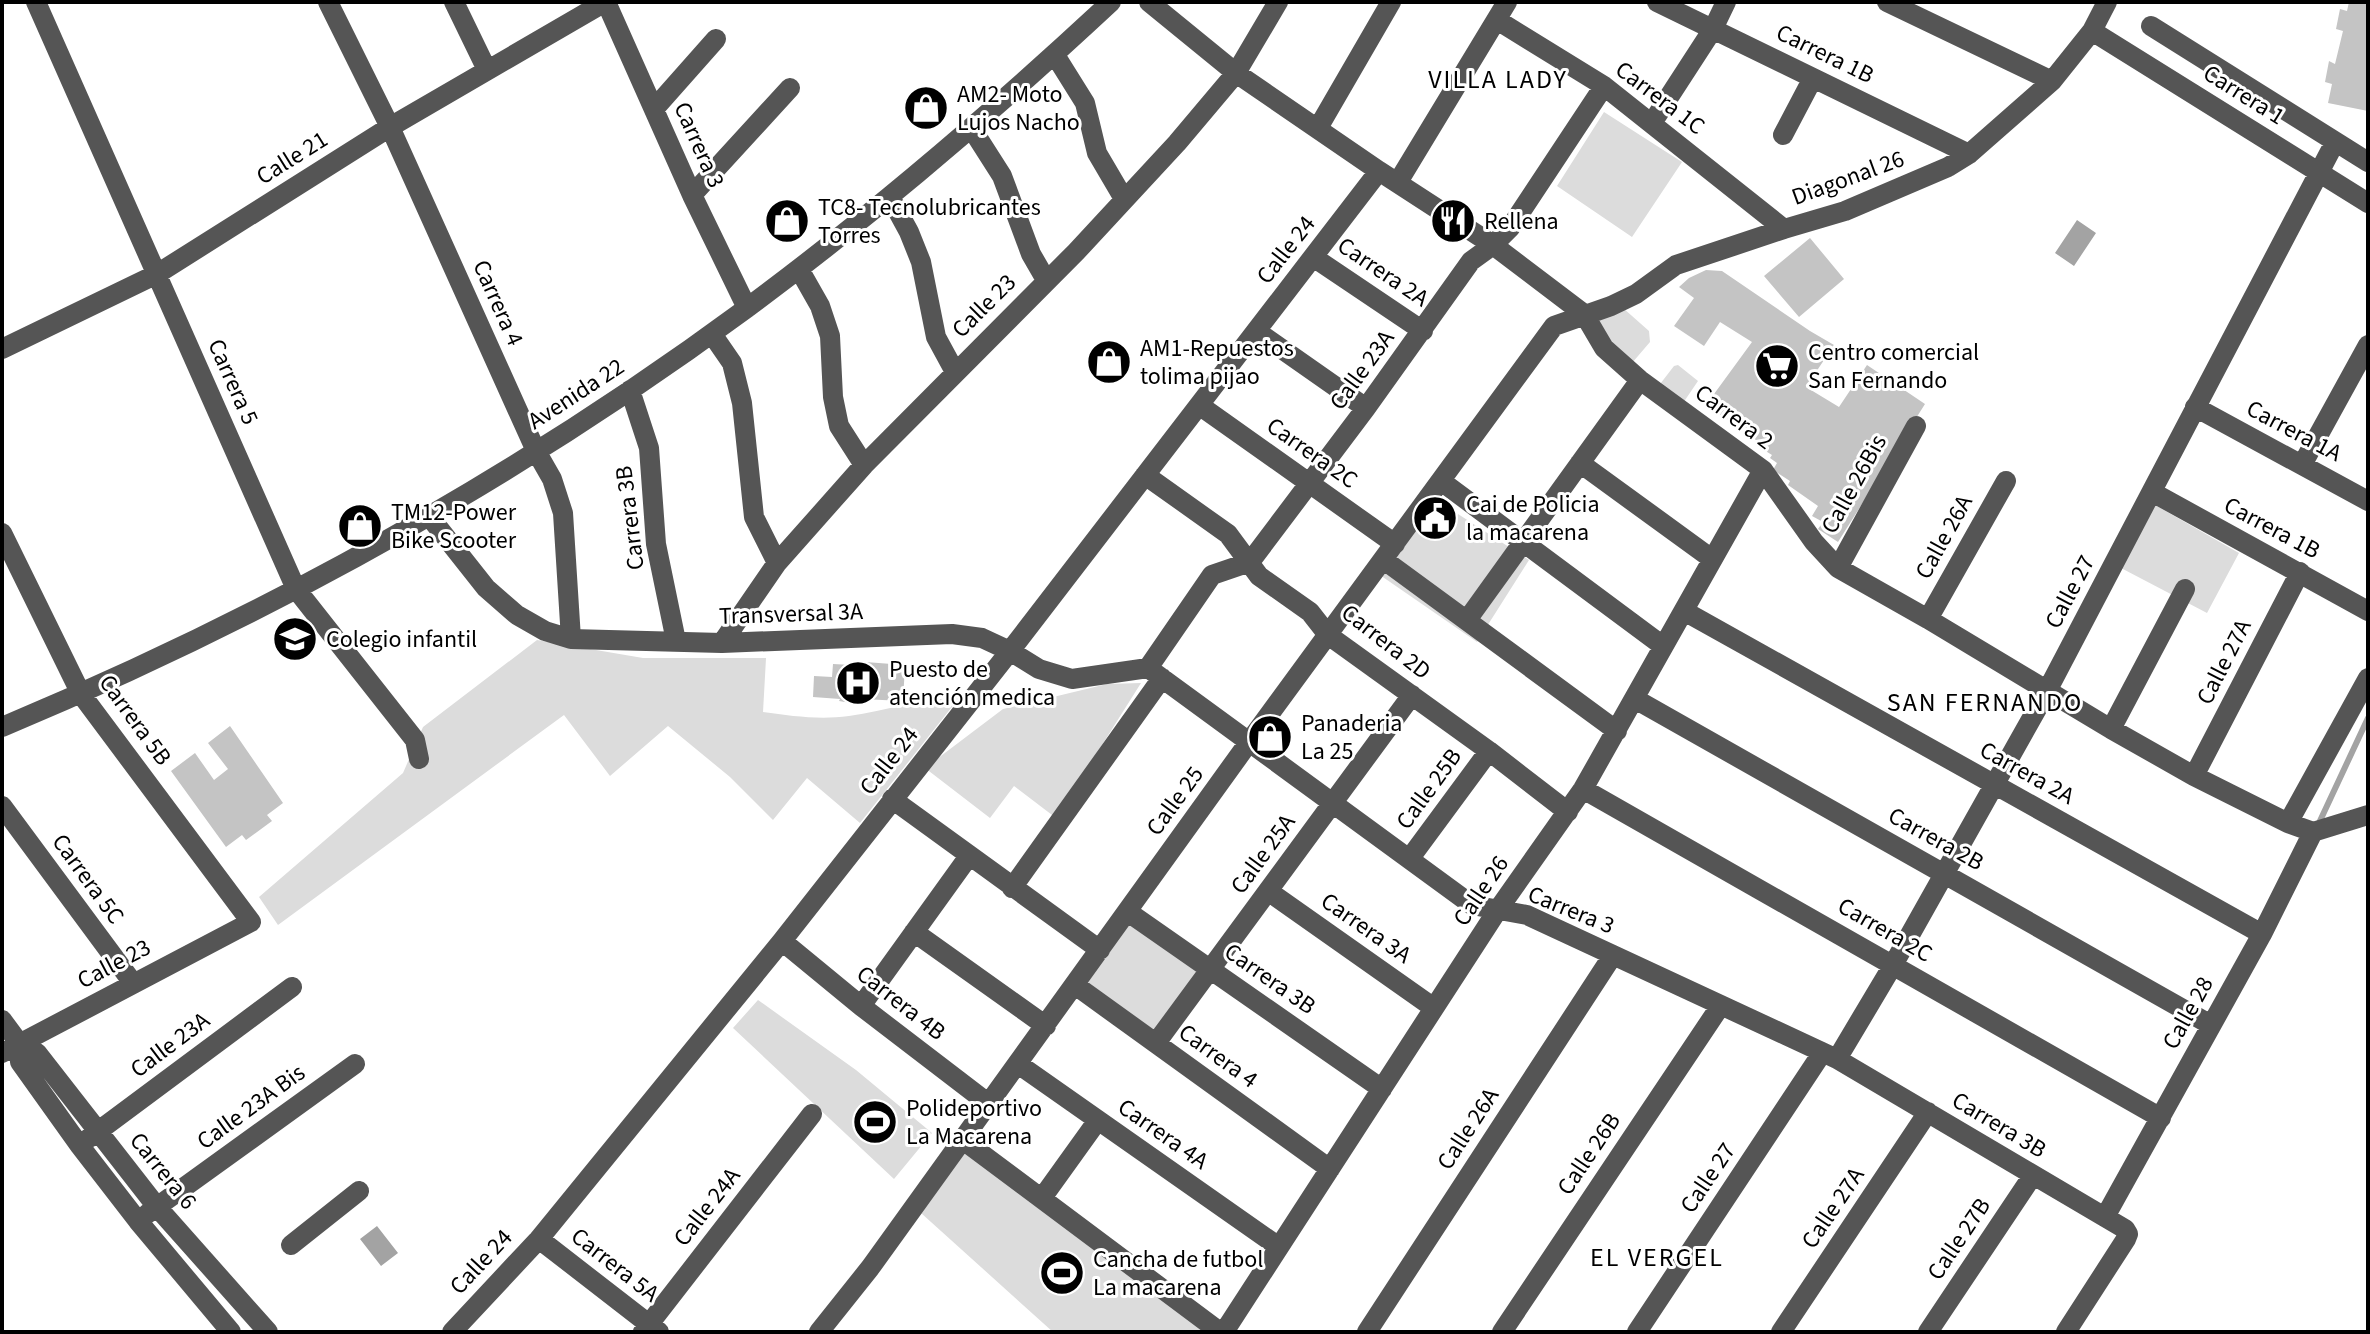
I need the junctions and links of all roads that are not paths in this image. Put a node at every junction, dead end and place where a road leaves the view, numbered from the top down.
1 (36, 2) edge
2 (328, 2) edge
3 (454, 2) edge
4 (606, 2) edge
5 (1111, 2) edge
6 (1149, 2) edge
7 (1278, 2) edge
8 (1391, 2) edge
9 (1657, 2) edge
10 (1726, 2) edge
11 (1887, 2) edge
12 (2107, 2) edge
13 (1502, 11) edge
14 (2151, 26) dead end
15 (1713, 29) junction
16 (2092, 31) junction
17 (716, 39) dead end
18 (1055, 55) junction
19 (487, 70) junction
20 (1236, 73) junction
21 (1813, 78) junction
22 (2052, 81) junction
23 (1604, 86) junction
24 (790, 88) dead end
25 (654, 109) junction
26 (1652, 123) junction
27 (390, 127) junction
28 (1318, 128) junction
29 (972, 129) junction
30 (1783, 135) dead end
31 (2335, 142) junction
32 (1969, 154) junction
33 (2368, 162) edge
34 (1379, 171) junction
35 (2319, 173) junction
36 (1398, 182) junction
37 (692, 195) junction
38 (890, 197) junction
39 (1124, 199) junction
40 (2368, 203) edge
41 (1784, 229) junction
42 (1493, 245) junction
43 (1313, 257) junction
44 (799, 269) junction
45 (157, 274) junction
46 (1046, 280) junction
47 (747, 308) junction
48 (1584, 314) junction
49 (1256, 331) junction
50 (1423, 331) junction
51 (712, 334) junction
52 (2368, 345) edge
53 (2, 349) edge
54 (955, 372) junction
55 (1640, 380) junction
56 (630, 390) junction
57 (1199, 405) junction
58 (2195, 407) junction
59 (1366, 408) junction
60 (1916, 426) dead end
61 (536, 451) junction
62 (1580, 463) junction
63 (864, 465) junction
64 (2302, 465) junction
65 (1763, 470) junction
66 (1145, 475) junction
67 (1441, 481) junction
68 (2006, 481) dead end
69 (1309, 484) junction
70 (2152, 492) junction
71 (2368, 501) edge
72 (429, 516) junction
73 (2, 533) edge
74 (1523, 542) junction
75 (1389, 552) junction
76 (1712, 559) junction
77 (1250, 562) junction
78 (777, 563) junction
79 (1838, 568) junction
80 (2300, 572) junction
81 (296, 589) junction
82 (2185, 589) dead end
83 (1684, 611) junction
84 (2368, 611) edge
85 (1928, 619) junction
86 (1467, 620) junction
87 (1328, 635) junction
88 (571, 639) junction
89 (676, 641) junction
90 (722, 643) junction
91 (1663, 646) junction
92 (1010, 651) junction
93 (1155, 673) junction
94 (2368, 678) edge
95 (2047, 691) junction
96 (81, 694) junction
97 (1412, 695) junction
98 (1635, 699) junction
99 (2, 727) edge
100 (2111, 729) junction
101 (1617, 731) junction
102 (1249, 742) junction
103 (1489, 751) junction
104 (419, 759) dead end
105 (2194, 776) junction
106 (1994, 783) junction
107 (1583, 789) junction
108 (892, 799) junction
109 (1334, 803) junction
110 (2, 806) edge
111 (1568, 812) junction
112 (2368, 815) edge
113 (2288, 823) junction
114 (2313, 832) junction
115 (969, 856) junction
116 (1410, 858) junction
117 (1945, 874) junction
118 (1012, 888) junction
119 (1268, 891) junction
120 (1497, 911) junction
121 (1128, 912) junction
122 (251, 922) joint
123 (914, 932) junction
124 (2262, 934) junction
125 (782, 941) junction
126 (1100, 950) junction
127 (1613, 955) junction
128 (1893, 965) junction
129 (1211, 969) junction
130 (133, 983) junction
131 (1075, 985) junction
132 (292, 987) dead end
133 (1721, 1005) junction
134 (861, 1006) junction
135 (1434, 1008) junction
136 (2, 1020) edge
137 (2211, 1025) junction
138 (1046, 1026) junction
139 (1156, 1043) junction
140 (11, 1048) edge
141 (1830, 1056) junction
142 (355, 1064) dead end
143 (1018, 1064) junction
144 (1382, 1089) junction
145 (989, 1104) junction
146 (1928, 1112) junction
147 (812, 1114) dead end
148 (2161, 1118) junction
149 (1098, 1120) junction
150 (98, 1131) junction
151 (963, 1140) junction
152 (80, 1146) junction
153 (1330, 1169) junction
154 (2033, 1175) junction
155 (359, 1191) dead end
156 (1042, 1198) junction
157 (157, 1207) junction
158 (2105, 1217) junction
159 (138, 1221) junction
160 (539, 1239) junction
161 (291, 1245) dead end
162 (1279, 1247) junction
163 (230, 1291) junction
164 (209, 1307) junction
165 (650, 1329) edge
166 (231, 1332) edge
167 (268, 1332) edge
168 (452, 1332) edge
169 (819, 1332) edge
170 (1222, 1332) edge
171 (1367, 1332) edge
172 (1502, 1332) edge
173 (1637, 1332) edge
174 (1781, 1332) edge
175 (1928, 1332) edge
176 (2066, 1332) edge

1 - 45 street, Carrera 5
2 - 27 street, Carrera 4
3 - 19 street
4 - 19 street, Calle 21
4 - 25 street, Carrera 3
5 - 18 street, Avenida 22
6 - 20 street, Carrera 2
7 - 20 street, Calle 23
8 - 28 street
9 - 15 street, Carrera 1B
10 - 15 street
11 - 22 street
12 - 16 street
13 - 23 street, Carrera 1C
13 - 36 street
14 - 31 street
15 - 21 street, Carrera 1B
15 - 26 street
16 - 22 street, Diagonal 26
16 - 35 street, Carrera 1
17 - 25 street
18 - 29 street, Avenida 22
18 - 39 street
19 - 27 street, Calle 21
20 - 28 street, Carrera 2
20 - 39 street, Calle 23
21 - 30 street
21 - 32 street, Carrera 1B
22 - 32 street, Diagonal 26
23 - 26 street, Carrera 1C
23 - 42 street, Calle 23A
24 - 37 street
25 - 37 street, Carrera 3
26 - 41 street, Carrera 1C
27 - 45 street, Calle 21
27 - 61 street, Carrera 4
28 - 34 street, Carrera 2
29 - 38 street, Avenida 22
29 - 46 street
31 - 33 street
31 - 35 street, Calle 27
32 - 41 street, Diagonal 26
34 - 36 street, Carrera 2
34 - 43 street, Calle 24
35 - 40 street, Carrera 1
35 - 58 street, Calle 27
36 - 42 street, Carrera 2
37 - 47 street, Carrera 3
38 - 44 street, Avenida 22
38 - 54 street
39 - 46 street, Calle 23
41 - 48 street, Diagonal 26
42 - 48 street, Carrera 2
42 - 50 street, Calle 23A
43 - 49 street, Calle 24
43 - 50 street, Carrera 2A
44 - 47 street, Avenida 22
44 - 63 street
45 - 53 street, Calle 21
45 - 81 street, Carrera 5
46 - 54 street, Calle 23
47 - 51 street, Avenida 22
48 - 55 street, Carrera 2
48 - 67 street, Calle 25
49 - 57 street, Calle 24
49 - 59 street
50 - 59 street, Calle 23A
51 - 56 street, Avenida 22
51 - 78 street
52 - 64 street
54 - 63 street, Calle 23
55 - 62 street
55 - 65 street, Carrera 2
56 - 61 street, Avenida 22
56 - 89 street, Carrera 3B
57 - 66 street, Calle 24
57 - 69 street, Carrera 2C
58 - 64 street, Carrera 1A
58 - 70 street, Calle 27
59 - 69 street, Calle 23A
60 - 79 street, Calle 26Bis
61 - 72 street, Avenida 22
61 - 88 street, Carrera 4
62 - 74 street
62 - 76 street
63 - 78 street, Calle 23
64 - 71 street, Carrera 1A
65 - 76 street, Calle 26
65 - 79 street, Carrera 2
66 - 77 street, Carrera 2D
66 - 92 street, Calle 24
67 - 74 street
67 - 75 street, Calle 25
68 - 85 street, Calle 26A
69 - 75 street, Carrera 2C
69 - 77 street, Calle 23A
70 - 80 street, Carrera 1B
70 - 95 street, Calle 27
72 - 81 street, Avenida 22
72 - 88 street
73 - 96 street, Carrera 5B
74 - 86 street
74 - 91 street
75 - 86 street, Carrera 2C
75 - 87 street, Calle 25
76 - 83 street, Calle 26
77 - 87 street, Carrera 2D
77 - 93 street
78 - 90 street, Calle 23
79 - 85 street, Carrera 2
80 - 84 street, Carrera 1B
80 - 105 street, Calle 27A
81 - 96 street, Avenida 22
81 - 104 street, Carrera 5
82 - 100 street
83 - 91 street, Calle 26
83 - 106 street, Carrera 2A
85 - 95 street, Carrera 2
86 - 101 street, Carrera 2C
87 - 97 street, Carrera 2D
87 - 102 street, Calle 25
88 - 89 street, Transversal 3A
89 - 90 street, Transversal 3A
90 - 92 street, Transversal 3A
91 - 98 street, Calle 26
92 - 93 street
92 - 108 street, Calle 24
93 - 102 street, Carrera 3
93 - 118 street
94 - 113 street
95 - 100 street, Carrera 2
95 - 106 street, Calle 27
96 - 99 street, Avenida 22
96 - 122 street, Carrera 5B
97 - 103 street, Carrera 2D
97 - 109 street, Calle 25A
98 - 101 street, Calle 26
98 - 117 street, Carrera 2B
100 - 105 street, Carrera 2
101 - 107 street, Calle 26
102 - 109 street, Carrera 3
102 - 121 street, Calle 25
103 - 111 street, Carrera 2D
103 - 116 street, Calle 25B
105 - 113 street, Carrera 2
106 - 117 street, Calle 27
106 - 124 street, Carrera 2A
107 - 111 street, Calle 26
107 - 128 street, Carrera 2C
108 - 115 street
108 - 125 street, Calle 24
109 - 116 street, Carrera 3
109 - 119 street, Calle 25A
110 - 130 street, Carrera 5C
111 - 120 street, Calle 26
112 - 114 street
113 - 114 street, Carrera 2
114 - 124 street, Calle 28
115 - 118 street
115 - 123 street
116 - 120 street, Carrera 3
117 - 128 street, Calle 27
117 - 137 street, Carrera 2B
118 - 126 street
119 - 129 street, Calle 25A
119 - 135 street, Carrera 3A
120 - 127 street, Carrera 3
120 - 135 street, Calle 26
121 - 126 street, Calle 25
121 - 129 street, Carrera 3B
122 - 130 street, Calle 23
123 - 134 street
123 - 138 street
124 - 137 street, Calle 28
125 - 134 street, Carrera 4B
125 - 160 street, Calle 24
126 - 131 street, Calle 25
127 - 133 street, Carrera 3
127 - 171 street, Calle 26A
128 - 141 street, Calle 27
128 - 148 street, Carrera 2C
129 - 139 street, Calle 25A
129 - 144 street, Carrera 3B
130 - 140 street, Calle 23
131 - 138 street, Calle 25
131 - 139 street, Carrera 4
132 - 150 street, Calle 23A
133 - 141 street, Carrera 3
133 - 172 street, Calle 26B
134 - 145 street, Carrera 4B
135 - 144 street, Calle 26
136 - 140 street, Carrera 6
137 - 148 street, Calle 28
138 - 143 street, Calle 25
139 - 153 street, Carrera 4
140 - 150 street, Carrera 6
140 - 152 street, Carrera 6
141 - 146 street, Carrera 3B
141 - 173 street, Calle 27
142 - 157 street, Calle 23A Bis
143 - 145 street, Calle 25
143 - 149 street, Carrera 4A
144 - 153 street, Calle 26
145 - 151 street, Calle 25
146 - 154 street, Carrera 3B
146 - 174 street, Calle 27A
147 - 165 street, Calle 24A
148 - 158 street, Calle 28
149 - 156 street
149 - 162 street, Carrera 4A
150 - 152 street, Calle 23A
150 - 157 street, Carrera 6
151 - 156 street
151 - 169 street, Calle 25
152 - 159 street, Carrera 6
153 - 162 street, Calle 26
154 - 158 street, Carrera 3B
154 - 175 street, Calle 27B
155 - 161 street
156 - 170 street
157 - 159 street, Calle 23A Bis
157 - 163 street, Carrera 6
158 - 176 street, Carrera 3B
159 - 164 street, Carrera 6
160 - 165 street, Carrera 5A
160 - 168 street, Calle 24
162 - 170 street, Calle 26
163 - 164 street
163 - 167 street, Carrera 6
164 - 166 street, Carrera 6

